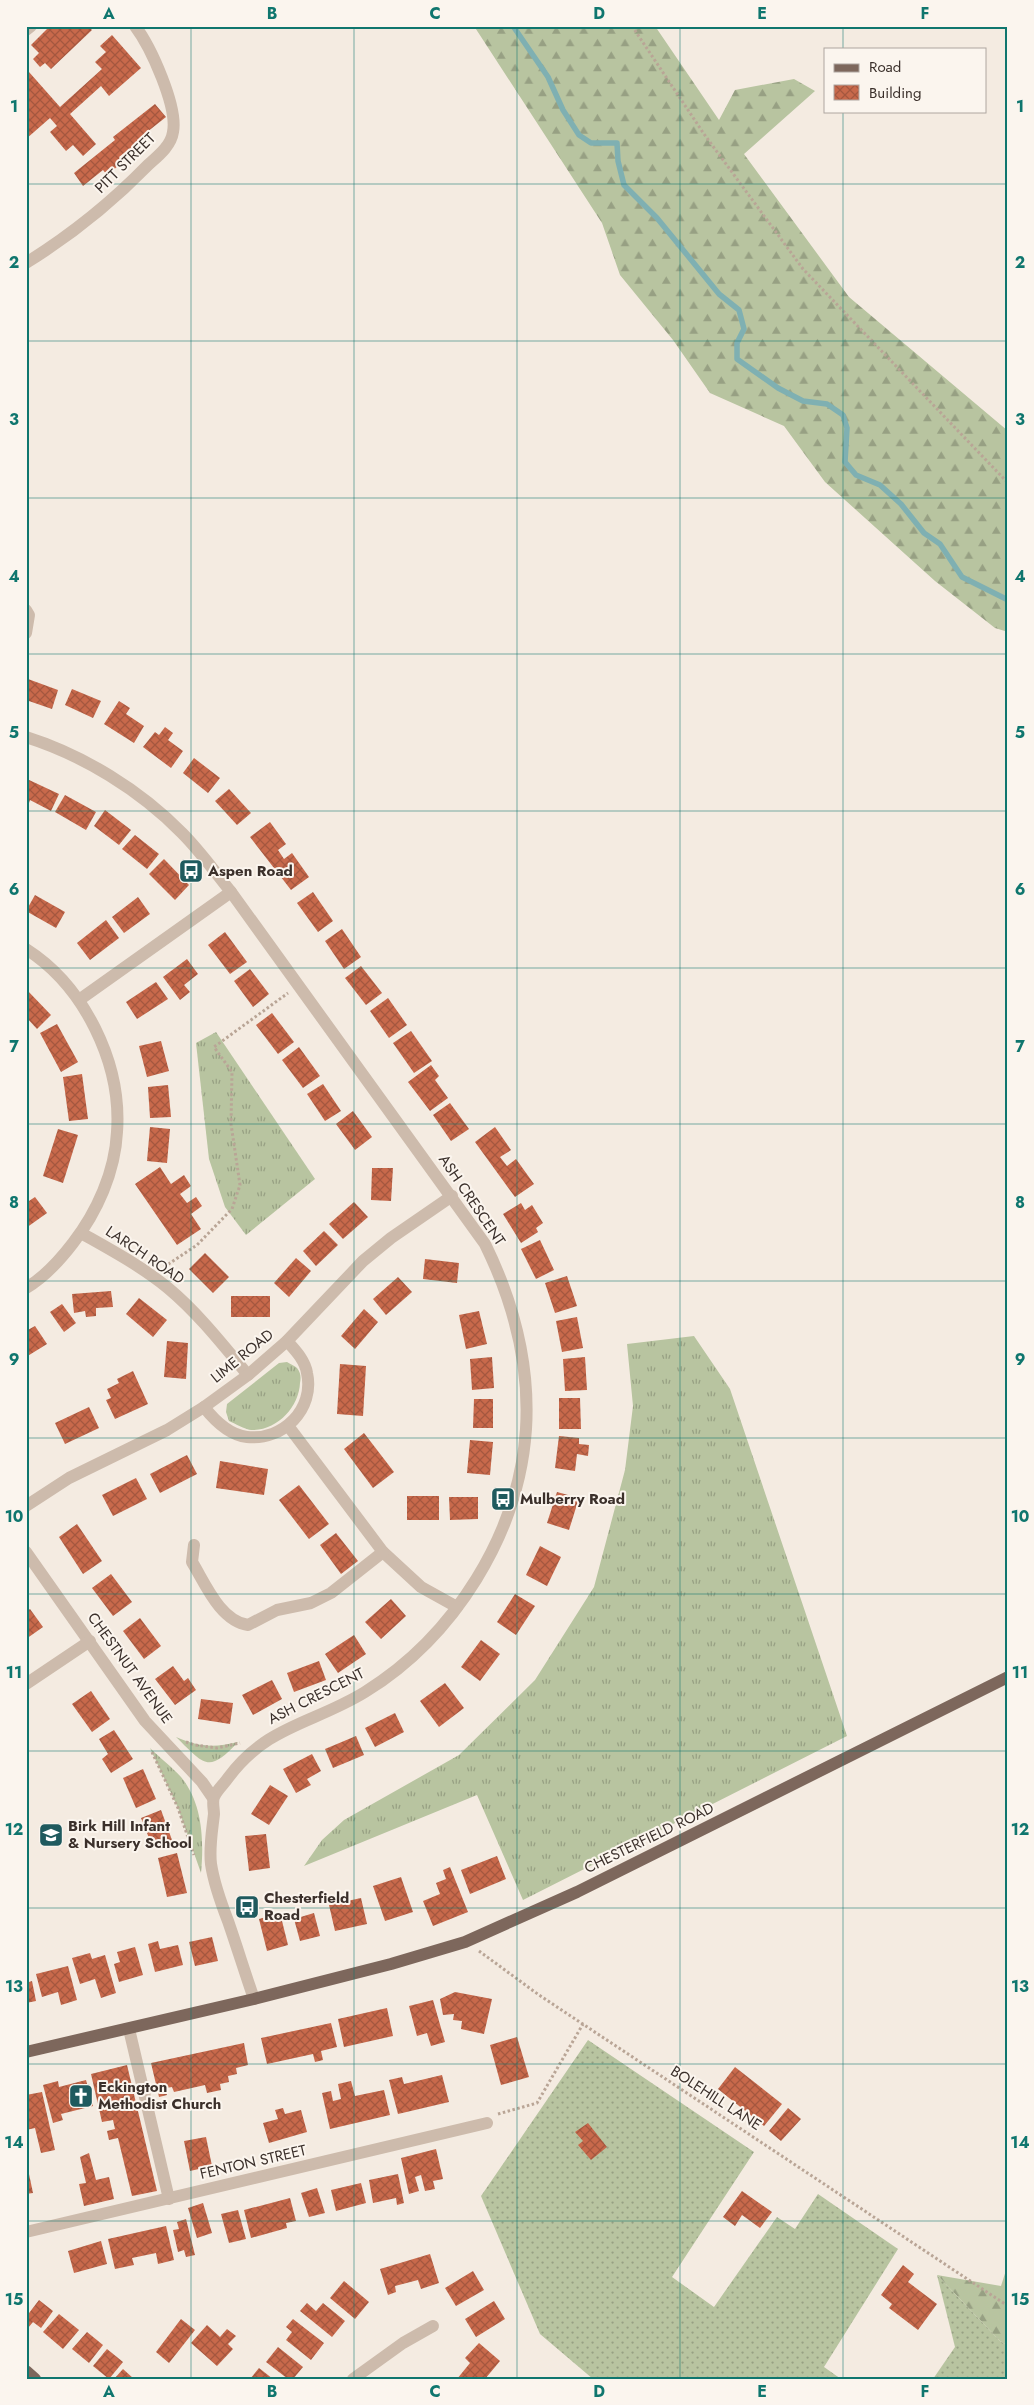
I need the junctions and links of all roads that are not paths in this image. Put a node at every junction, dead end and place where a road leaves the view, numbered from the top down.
1 (31, 26) edge
2 (135, 26) edge
3 (26, 30) edge
4 (26, 263) edge
5 (26, 610) edge
6 (26, 634) edge
7 (26, 737) edge
8 (231, 892) junction
9 (26, 949) edge
10 (79, 1000) junction
11 (452, 1196) junction
12 (81, 1233) junction
13 (26, 1288) edge
14 (287, 1341) junction
15 (248, 1375) junction
16 (204, 1407) junction
17 (289, 1427) junction
18 (26, 1506) edge
19 (194, 1545) dead end
20 (26, 1552) edge
21 (383, 1552) junction
22 (457, 1607) junction
23 (90, 1641) junction
24 (1008, 1677) edge
25 (26, 1684) edge
26 (213, 1798) junction
27 (254, 1999) junction
28 (130, 2028) junction
29 (26, 2052) edge
30 (487, 2123) road end
31 (169, 2199) junction
32 (26, 2232) edge
33 (433, 2326) dead end
34 (26, 2371) edge
35 (35, 2379) edge
36 (353, 2379) edge

1 - 3 street
2 - 4 street, PITT STREET
5 - 6 street
7 - 8 street, ASH CRESCENT
8 - 10 street
8 - 11 street, ASH CRESCENT
9 - 10 street
10 - 12 street
11 - 14 street, LIME ROAD
11 - 22 street, ASH CRESCENT
12 - 13 street
12 - 15 street, LARCH ROAD
14 - 15 street, LIME ROAD
14 - 17 street
15 - 16 street, LIME ROAD
16 - 17 street
16 - 18 street, LIME ROAD
17 - 21 street
19 - 21 street
20 - 23 street, CHESTNUT AVENUE
21 - 22 street
22 - 26 street, ASH CRESCENT
23 - 25 street
23 - 26 street, CHESTNUT AVENUE
24 - 27 main road, CHESTERFIELD ROAD
26 - 27 street
27 - 28 main road, CHESTERFIELD ROAD
28 - 29 main road, CHESTERFIELD ROAD
28 - 31 street
30 - 31 street, FENTON STREET
31 - 32 street, FENTON STREET
33 - 36 street
34 - 35 main road

